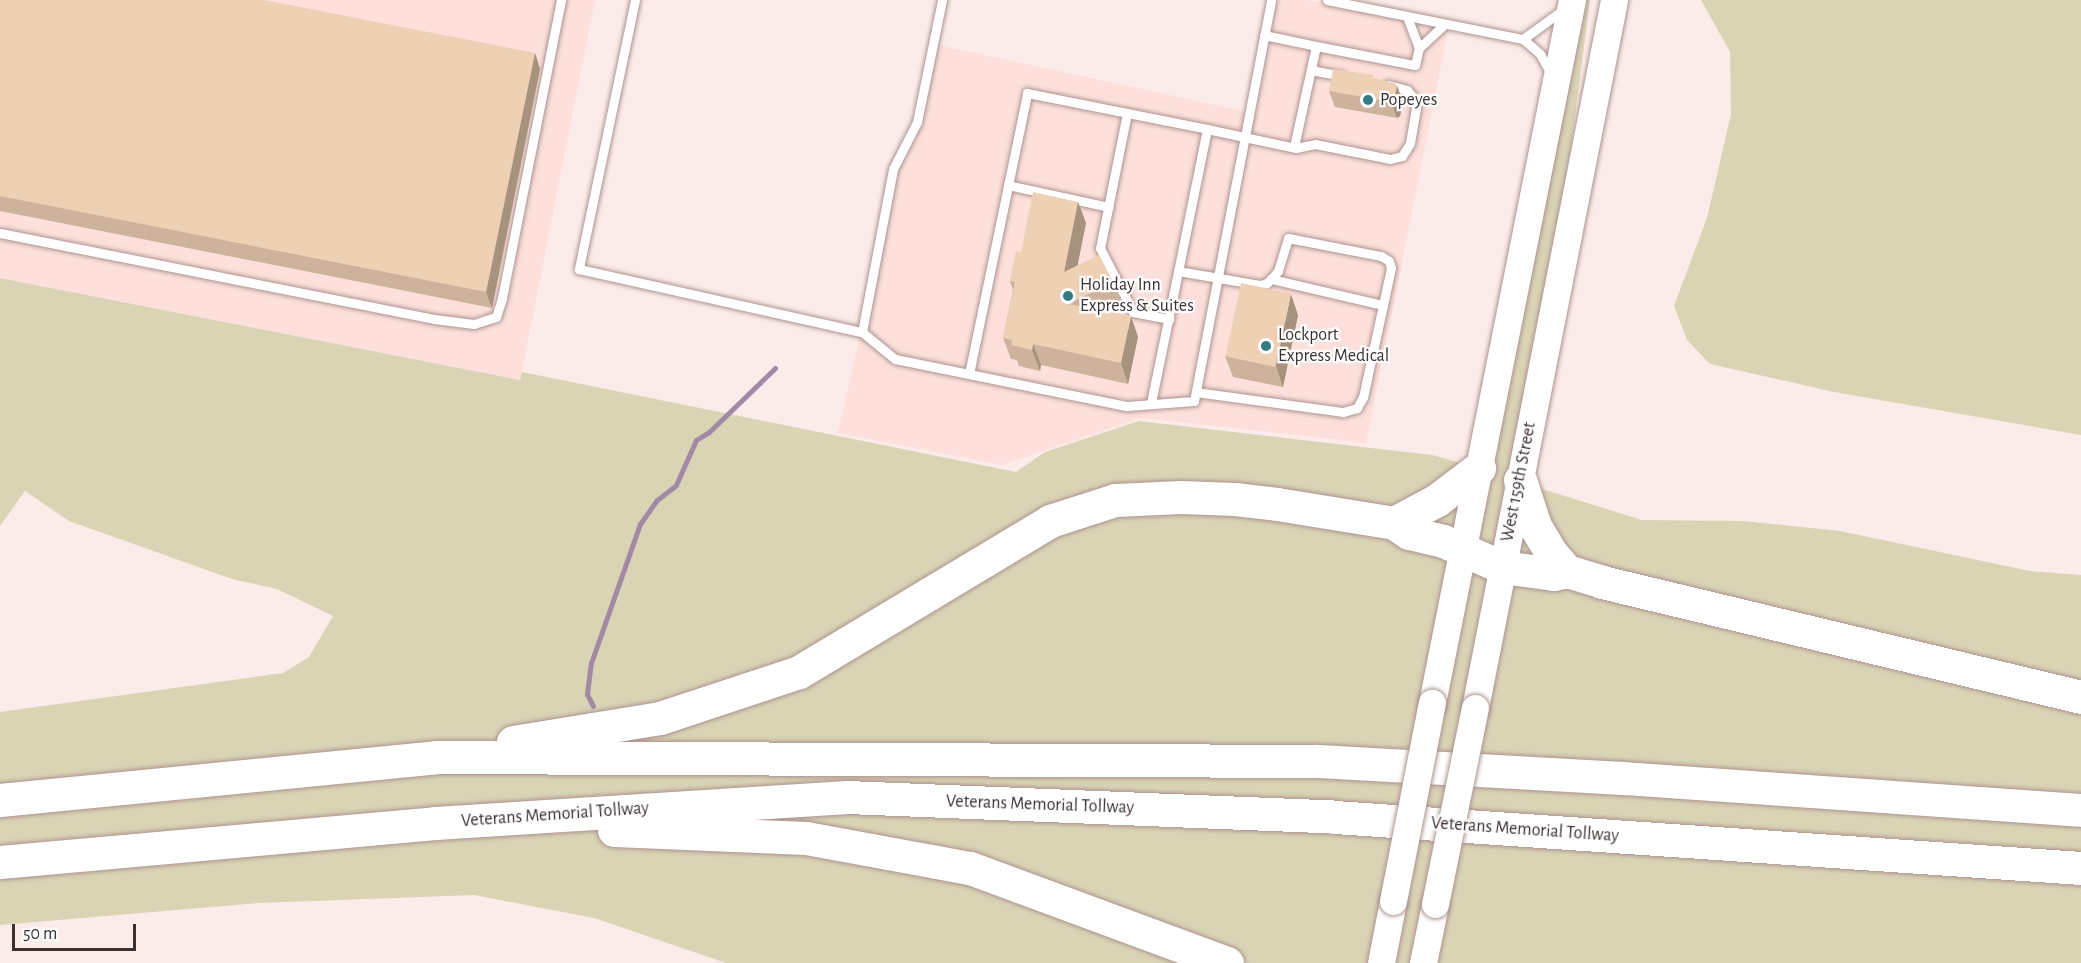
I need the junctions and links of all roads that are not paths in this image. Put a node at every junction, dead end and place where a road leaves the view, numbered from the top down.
1 (561, 0) edge
2 (635, 0) edge
3 (942, 0) edge
4 (1271, 0) edge
5 (1327, 0) edge
6 (1614, 0) edge
7 (1571, 2) edge
8 (1407, 16) junction
9 (1445, 24) junction
10 (1264, 36) junction
11 (1523, 39) junction
12 (1316, 46) junction
13 (1419, 48) junction
14 (1311, 70) junction
15 (1356, 78) edge
16 (1556, 82) junction
17 (1378, 83) edge
18 (1127, 113) junction
19 (1207, 129) junction
20 (1245, 138) junction
21 (1294, 147) junction
22 (1008, 185) junction
23 (1109, 207) junction
24 (0, 233) edge
25 (1178, 271) junction
26 (1218, 278) junction
27 (1271, 279) junction
28 (1383, 305) junction
29 (1169, 319) junction
30 (862, 332) junction
31 (969, 374) junction
32 (1196, 392) junction
33 (1151, 403) junction
34 (1479, 468) junction
35 (1520, 480) junction
36 (1394, 523) junction
37 (1463, 550) junction
38 (1502, 567) junction
39 (1567, 571) junction
40 (2081, 697) edge
41 (399, 760) junction
42 (0, 800) edge
43 (2081, 810) edge
44 (435, 823) junction
45 (0, 862) edge
46 (2081, 868) edge
47 (1227, 963) edge
48 (1381, 963) edge
49 (1423, 963) edge

1 - 24 lane
2 - 30 lane
3 - 30 lane
4 - 10 lane
5 - 8 lane
6 - 35 main road, West 159th Street
7 - 11 lane
7 - 16 main road
8 - 9 lane
8 - 13 lane
9 - 11 lane
9 - 13 lane
10 - 12 lane
10 - 20 lane
11 - 16 lane
12 - 13 lane
12 - 14 lane
14 - 15 lane
14 - 21 lane
16 - 34 main road
17 - 21 lane
18 - 19 lane
18 - 22 lane
18 - 23 lane
19 - 20 lane
19 - 25 lane
20 - 21 lane
20 - 26 lane
22 - 23 lane
22 - 31 lane
23 - 29 lane
25 - 26 lane
25 - 29 lane
26 - 27 lane
26 - 32 lane
27 - 28 lane
27 - 28 lane
28 - 32 lane
29 - 33 lane
30 - 31 lane
31 - 33 lane
32 - 33 lane
34 - 36 highway
34 - 37 main road
35 - 38 main road, West 159th Street
35 - 39 highway
36 - 37 highway
36 - 41 highway
37 - 38 highway
37 - 48 main road, bridge
38 - 39 highway
38 - 49 main road, West 159th Street, bridge
39 - 40 highway
41 - 42 highway
41 - 43 highway
44 - 45 highway, Veterans Memorial Tollway
44 - 46 highway, Veterans Memorial Tollway
44 - 47 highway

